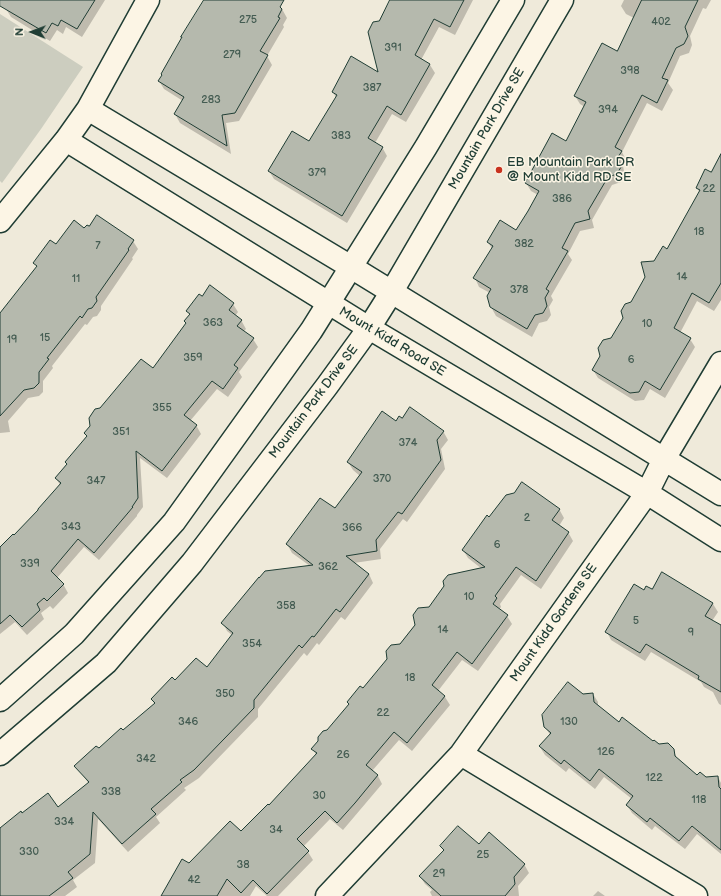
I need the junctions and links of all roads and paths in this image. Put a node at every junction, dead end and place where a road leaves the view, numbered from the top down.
1 (148, 0) edge
2 (513, 0) edge
3 (562, 0) edge
4 (88, 109) junction
5 (66, 140) junction
6 (0, 221) edge
7 (351, 267) junction
8 (391, 293) junction
9 (328, 303) junction
10 (369, 328) junction
11 (721, 363) edge
12 (664, 459) junction
13 (647, 493) junction
14 (721, 494) edge
15 (721, 540) edge
16 (0, 700) edge
17 (0, 754) edge
18 (461, 754) junction
19 (327, 896) edge
20 (696, 896) edge

1 - 4 street
2 - 7 street
3 - 8 street, Mountain Park Drive SE
4 - 5 street
4 - 7 street
5 - 6 street
5 - 9 street, Mount Kidd Road SE
7 - 8 street
7 - 9 street
8 - 10 street, Mountain Park Drive SE
8 - 12 street
9 - 10 street, Mount Kidd Road SE
9 - 16 street
10 - 13 street, Mount Kidd Road SE
10 - 17 street, Mountain Park Drive SE
11 - 12 street, Mount Kidd Gardens SE
12 - 13 street, Mount Kidd Gardens SE
12 - 14 street
13 - 15 street, Mount Kidd Road SE
13 - 18 street, Mount Kidd Gardens SE
18 - 19 street, Mount Kidd Gardens SE
18 - 20 street

